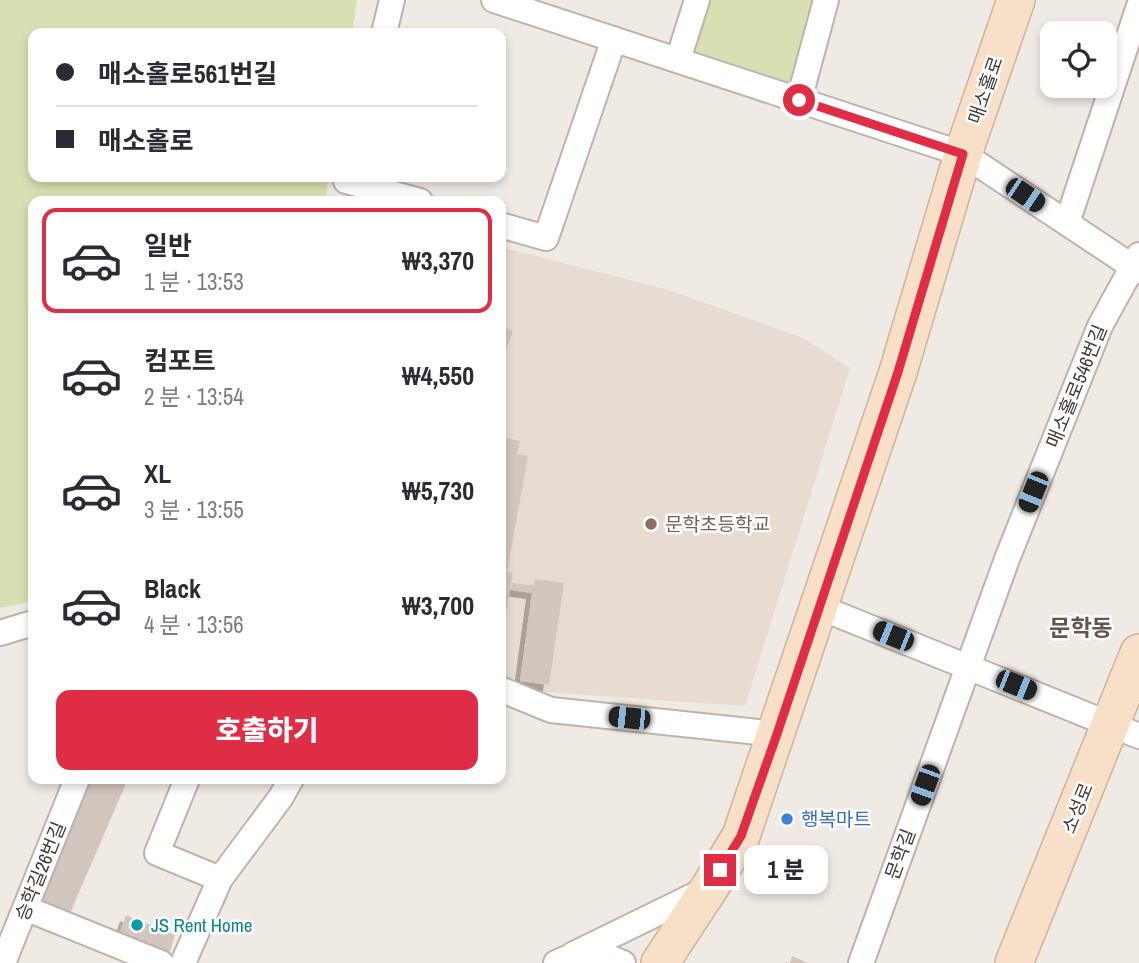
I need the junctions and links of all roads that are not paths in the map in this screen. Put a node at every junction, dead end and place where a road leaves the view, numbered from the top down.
1 (392, 0) edge
2 (494, 0) edge
3 (697, 0) edge
4 (826, 0) edge
5 (1016, 0) edge
6 (1139, 6) edge
7 (546, 10) edge
8 (385, 28) edge
9 (614, 39) junction
10 (678, 61) junction
11 (799, 100) junction
12 (963, 154) junction
13 (350, 182) edge
14 (402, 196) edge
15 (1067, 223) junction
16 (506, 227) edge
17 (1137, 264) edge
18 (819, 607) junction
19 (28, 625) edge
20 (0, 633) edge
21 (1139, 653) edge
22 (968, 666) junction
23 (506, 691) edge
24 (1125, 730) edge
25 (777, 734) junction
26 (74, 784) edge
27 (185, 784) edge
28 (289, 784) edge
29 (220, 879) junction
30 (710, 887) junction
31 (25, 908) junction
32 (135, 958) edge
33 (564, 959) edge
34 (3, 963) edge
35 (161, 963) edge
36 (183, 963) edge
37 (623, 963) edge
38 (660, 963) edge
39 (861, 963) edge
40 (1014, 963) edge

1 - 8 street
2 - 7 street
3 - 10 street
4 - 11 street
5 - 12 main road, 매소홀로
6 - 15 street
7 - 9 street
9 - 10 street
9 - 16 street
10 - 11 street
11 - 12 street
12 - 15 street
12 - 18 main road, 매소홀로
13 - 14 street
15 - 17 street
17 - 22 street, 매소홀로546번길
18 - 22 street
18 - 25 main road, 매소홀로
19 - 20 street
21 - 24 main road, 소성로
22 - 24 street
22 - 39 street, 문학길
23 - 25 street
24 - 40 main road, 소성로
25 - 30 main road, 매소홀로
26 - 31 street, 승학길26번길
27 - 29 street
28 - 29 street
29 - 36 street
30 - 33 street
30 - 38 main road, 매소홀로
31 - 32 street
31 - 34 street, 승학길26번길
32 - 35 street
33 - 37 street

